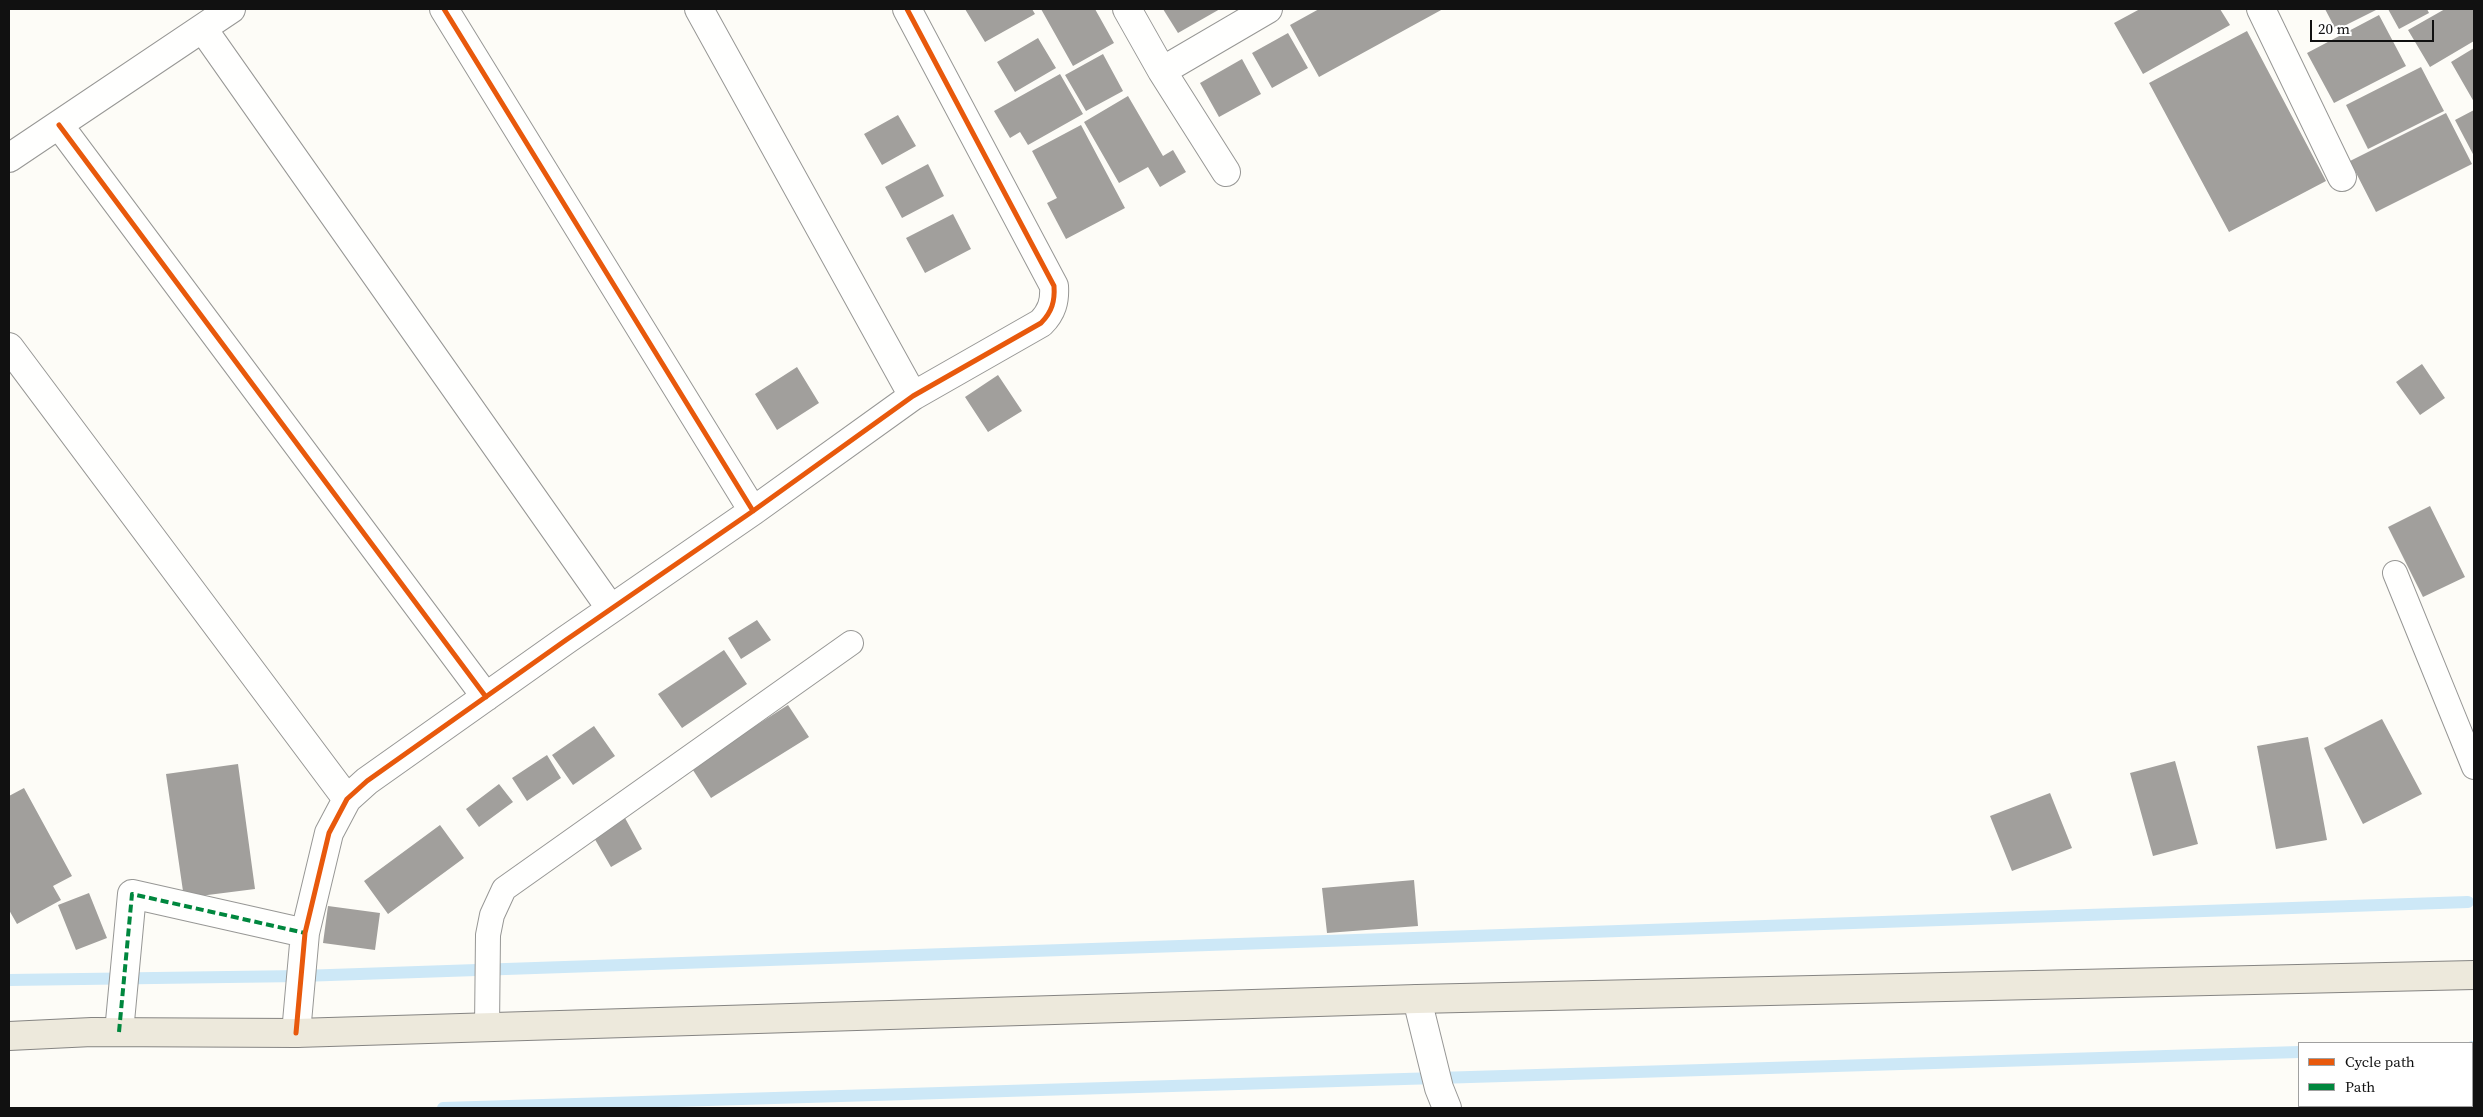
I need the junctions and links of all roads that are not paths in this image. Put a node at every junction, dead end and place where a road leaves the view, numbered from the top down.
1 (231, 9) edge
2 (444, 9) edge
3 (699, 9) edge
4 (907, 9) edge
5 (1127, 9) edge
6 (1268, 9) edge
7 (2261, 9) edge
8 (203, 28) junction
9 (1162, 71) junction
10 (59, 125) junction
11 (9, 158) edge
12 (1226, 172) dead end
13 (2342, 177) dead end
14 (9, 347) edge
15 (913, 396) junction
16 (753, 511) junction
17 (2395, 573) dead end
18 (611, 609) junction
19 (851, 642) dead end
20 (486, 697) junction
21 (2474, 767) edge
22 (347, 799) junction
23 (305, 933) junction
24 (2474, 975) edge
25 (1417, 999) junction
26 (487, 1028) junction
27 (119, 1032) junction
28 (296, 1033) junction
29 (9, 1036) edge
30 (1443, 1098) edge

1 - 8 street
2 - 16 street
3 - 15 street
4 - 15 street
5 - 9 street
6 - 9 street
7 - 13 street
8 - 10 street
8 - 18 street
9 - 12 street
10 - 11 street
10 - 20 street
14 - 22 street
15 - 16 street
16 - 18 street
17 - 21 lane
18 - 20 street
19 - 26 lane
20 - 22 street
22 - 23 street
23 - 27 street
23 - 28 street
24 - 25 main road
25 - 26 main road
25 - 30 street
26 - 28 main road
27 - 28 main road
27 - 29 main road

